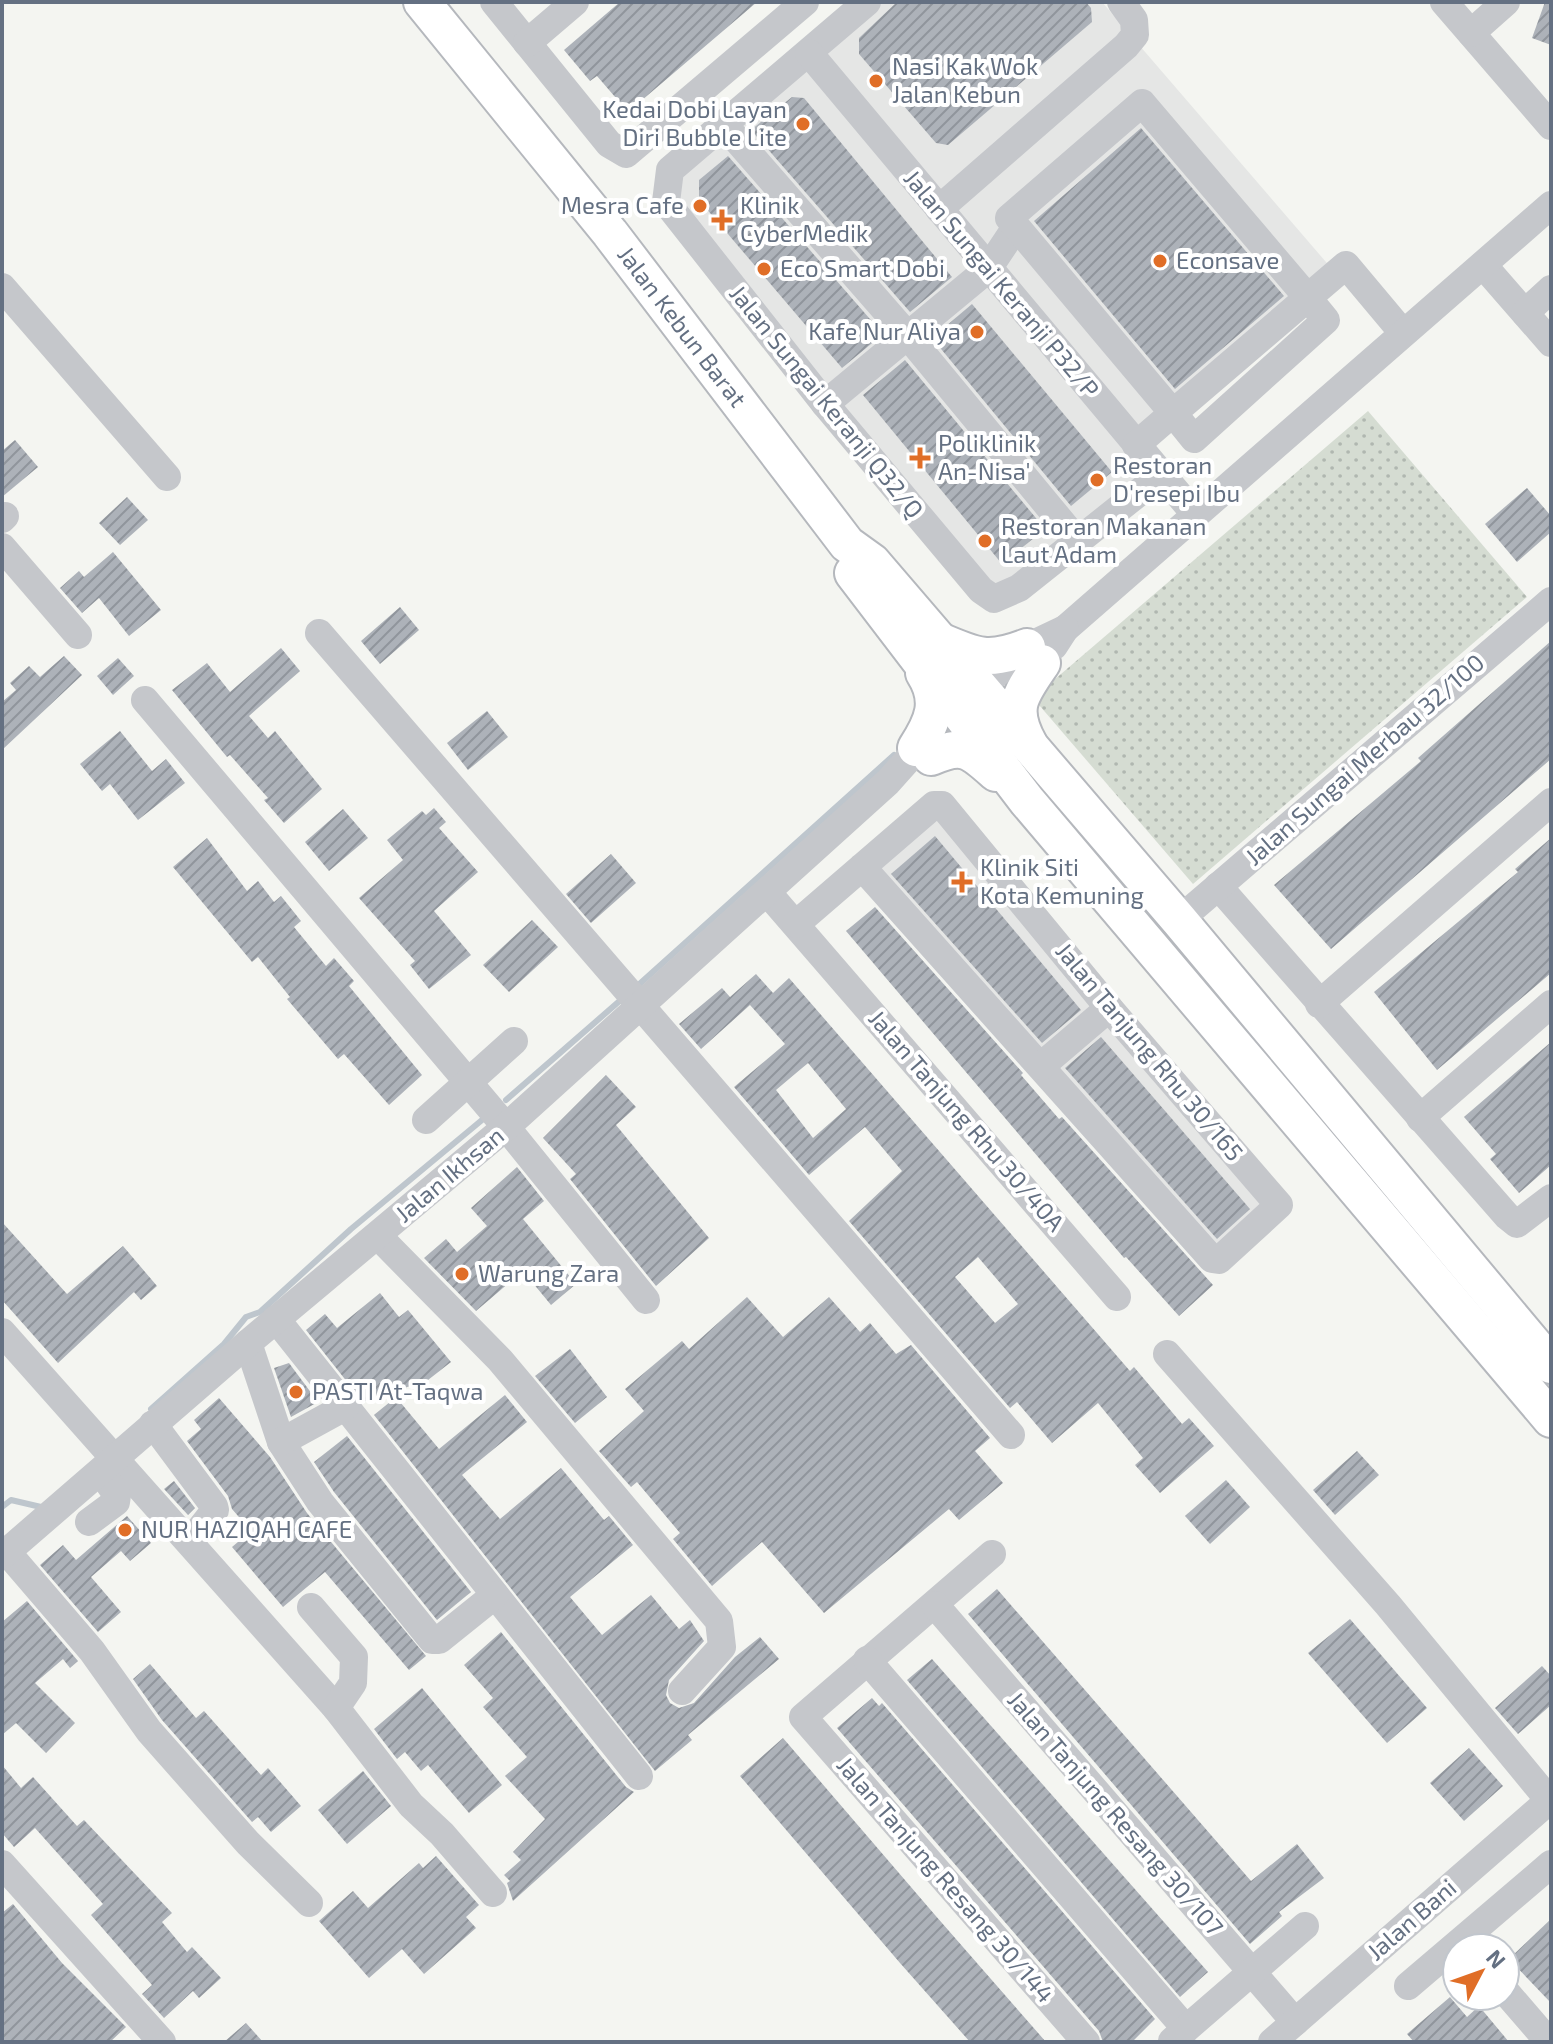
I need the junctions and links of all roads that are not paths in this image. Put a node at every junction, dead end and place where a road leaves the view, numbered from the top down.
1 (422, 2) edge
2 (494, 2) edge
3 (575, 2) edge
4 (805, 2) edge
5 (867, 2) edge
6 (1121, 2) edge
7 (1444, 2) edge
8 (1506, 2) edge
9 (1471, 33) junction
10 (527, 43) junction
11 (809, 53) junction
12 (724, 125) junction
13 (1551, 126) edge
14 (1551, 205) edge
15 (939, 209) junction
16 (1016, 227) junction
17 (1483, 265) junction
18 (988, 269) junction
19 (2, 287) edge
20 (1551, 289) edge
21 (1308, 298) junction
22 (1525, 313) junction
23 (1403, 333) junction
24 (908, 336) junction
25 (1551, 343) edge
26 (825, 404) junction
27 (1173, 413) junction
28 (1136, 445) junction
29 (1161, 475) junction
30 (167, 477) dead end
31 (1195, 514) junction
32 (1078, 542) junction
33 (2, 547) edge
34 (1551, 601) edge
35 (319, 633) dead end
36 (78, 635) dead end
37 (924, 644) junction
38 (1034, 655) junction
39 (145, 700) dead end
40 (975, 707) junction
41 (1033, 751) junction
42 (924, 752) junction
43 (1027, 801) junction
44 (1551, 802) edge
45 (862, 867) junction
46 (1218, 886) junction
47 (767, 892) junction
48 (1179, 920) junction
49 (805, 934) junction
50 (630, 996) junction
51 (1319, 1004) junction
52 (1551, 1004) edge
53 (1109, 1008) junction
54 (514, 1041) dead end
55 (1041, 1066) junction
56 (467, 1083) junction
57 (1420, 1118) junction
58 (426, 1120) dead end
59 (506, 1127) junction
60 (1551, 1198) edge
61 (378, 1236) junction
62 (1117, 1297) dead end
63 (646, 1300) dead end
64 (276, 1319) junction
65 (2, 1332) edge
66 (248, 1343) junction
67 (1167, 1354) dead end
68 (1551, 1365) edge
69 (345, 1407) junction
70 (1551, 1419) edge
71 (153, 1424) junction
72 (1011, 1435) dead end
73 (281, 1442) junction
74 (107, 1457) junction
75 (89, 1522) dead end
76 (190, 1542) junction
77 (4, 1554) edge
78 (992, 1554) dead end
79 (495, 1595) junction
80 (935, 1605) junction
81 (311, 1607) dead end
82 (867, 1660) junction
83 (682, 1691) dead end
84 (336, 1708) junction
85 (639, 1776) dead end
86 (1550, 1800) edge
87 (2, 1864) edge
88 (1551, 1864) edge
89 (493, 1893) dead end
90 (309, 1903) dead end
91 (1305, 1926) dead end
92 (1479, 1932) edge
93 (1441, 1962) edge
94 (1252, 1972) junction
95 (1408, 1986) dead end
96 (1521, 2010) edge
97 (1295, 2022) junction
98 (1179, 2036) edge
99 (157, 2039) edge
100 (1086, 2042) edge
101 (1272, 2042) edge
102 (1549, 2042) edge

1 - 37 main road, Jalan Kebun Barat
2 - 10 street
3 - 10 street
4 - 10 street
5 - 11 street, Jalan Sungai Keranji Q32/Q
6 - 15 street
7 - 9 street
8 - 9 street
9 - 13 street
11 - 12 street, Jalan Sungai Keranji Q32/Q
11 - 15 street, Jalan Sungai Keranji P32/P
12 - 24 street
12 - 26 street, Jalan Sungai Keranji Q32/Q
14 - 17 street, Jalan Ikhsan
15 - 18 street, Jalan Sungai Keranji P32/P
16 - 18 street
16 - 21 street
16 - 27 street
17 - 22 street
17 - 23 street, Jalan Ikhsan
18 - 24 street
18 - 28 street, Jalan Sungai Keranji P32/P
19 - 30 street
20 - 22 street
21 - 23 street
21 - 27 street
22 - 25 street
23 - 31 street, Jalan Ikhsan
24 - 26 street
24 - 32 street
26 - 32 street, Jalan Sungai Keranji Q32/Q
27 - 28 street
28 - 29 street, Jalan Sungai Keranji P32/P
29 - 31 street, Jalan Sungai Keranji P32/P
29 - 32 street, Jalan Sungai Keranji Q32/Q
31 - 38 street, Jalan Ikhsan
33 - 36 street
34 - 46 street, Jalan Sungai Merbau 32/100
35 - 50 street
37 - 38 main road
37 - 40 main road, Jalan Kebun Barat
37 - 42 main road
38 - 40 street, Jalan Ikhsan
38 - 41 main road
39 - 56 street
40 - 41 main road
40 - 42 street, Jalan Ikhsan
40 - 43 main road
41 - 48 main road
42 - 43 main road
42 - 47 street, Jalan Ikhsan
43 - 70 main road
44 - 51 street
45 - 49 street
45 - 53 street, Jalan Tanjung Rhu 30/165
45 - 55 street
46 - 48 street, Jalan Sungai Merbau 32/100
46 - 51 street
47 - 49 street, Jalan Tanjung Rhu 30/40A
47 - 50 street, Jalan Ikhsan
48 - 68 main road
49 - 62 street, Jalan Tanjung Rhu 30/40A
50 - 59 street, Jalan Ikhsan
50 - 72 street
51 - 57 street
52 - 57 street
53 - 55 street
53 - 55 street, Jalan Tanjung Rhu 30/165
54 - 56 street
56 - 58 street
56 - 59 street
57 - 60 street
59 - 61 street, Jalan Ikhsan
59 - 63 street
61 - 64 street, Jalan Ikhsan
61 - 83 street
64 - 66 street, Jalan Ikhsan
64 - 69 street
65 - 74 street
66 - 71 street, Jalan Ikhsan
66 - 73 street
67 - 86 street
69 - 73 street
69 - 79 street
71 - 74 street, Jalan Ikhsan
71 - 76 street
73 - 79 street
74 - 75 street
74 - 76 street
74 - 77 street, Jalan Ikhsan
76 - 84 street
77 - 90 street
78 - 80 street
79 - 85 street
80 - 82 street
80 - 94 street, Jalan Tanjung Resang 30/107
81 - 84 street
82 - 98 street
82 - 100 street, Jalan Tanjung Resang 30/144
84 - 89 street
86 - 97 street, Jalan Bani
87 - 99 street
88 - 92 street
91 - 94 street
93 - 95 street
94 - 97 street, Jalan Tanjung Resang 30/107
94 - 98 street
96 - 102 street
97 - 101 street, Jalan Bani

